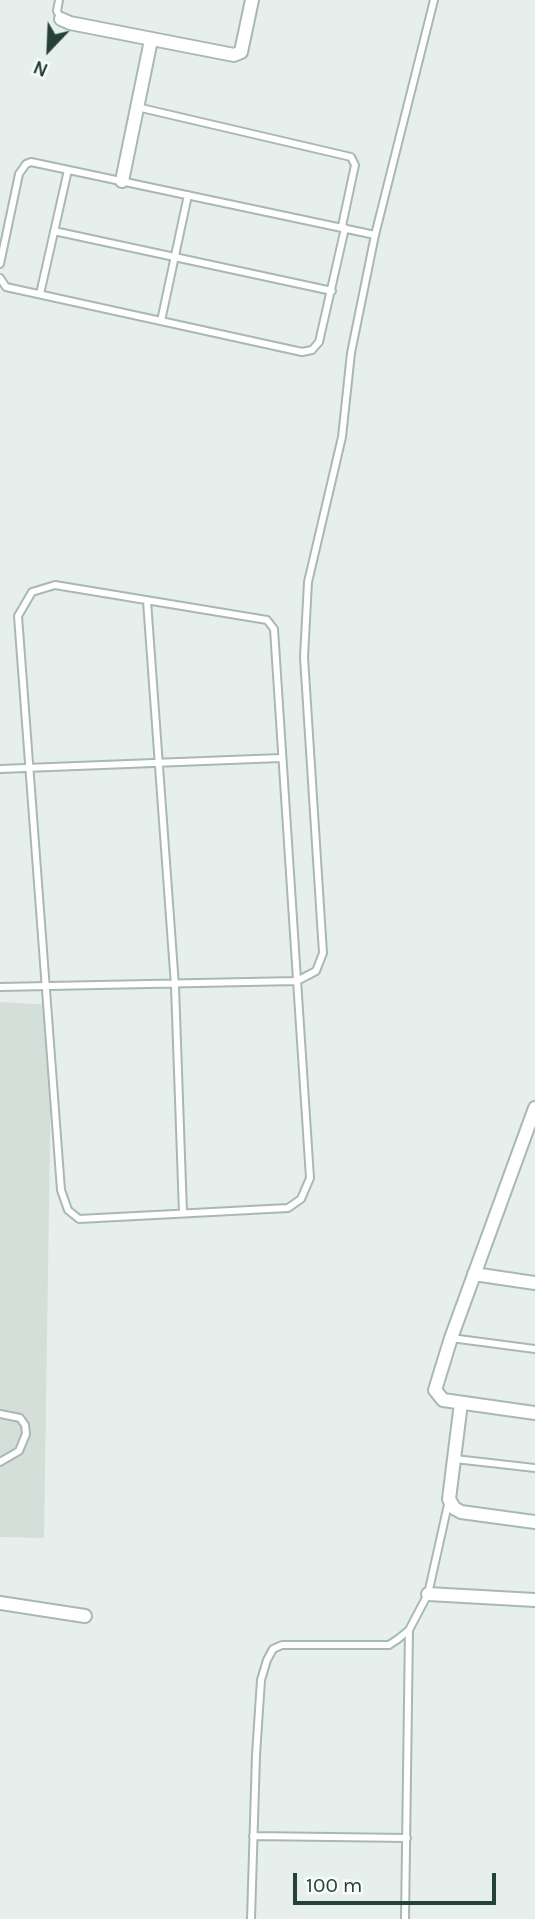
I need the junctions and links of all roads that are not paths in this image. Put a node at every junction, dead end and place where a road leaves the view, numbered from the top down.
1 (59, 0) edge
2 (252, 0) edge
3 (434, 0) edge
4 (61, 19) joint
5 (151, 40) junction
6 (137, 107) junction
7 (68, 170) junction
8 (121, 181) junction
9 (188, 195) junction
10 (344, 227) junction
11 (54, 231) junction
12 (375, 235) junction
13 (175, 257) junction
14 (0, 264) edge
15 (0, 278) edge
16 (332, 291) junction
17 (40, 294) junction
18 (161, 321) junction
19 (147, 601) junction
20 (281, 758) junction
21 (159, 762) junction
22 (29, 768) junction
23 (0, 769) edge
24 (297, 981) junction
25 (0, 986) edge
26 (175, 986) junction
27 (46, 988) junction
28 (535, 1108) edge
29 (183, 1213) junction
30 (474, 1274) junction
31 (535, 1283) edge
32 (450, 1338) junction
33 (535, 1349) edge
34 (461, 1403) junction
35 (535, 1413) edge
36 (0, 1414) edge
37 (455, 1459) junction
38 (0, 1462) edge
39 (535, 1468) edge
40 (449, 1499) junction
41 (535, 1522) edge
42 (428, 1594) junction
43 (535, 1600) edge
44 (0, 1603) edge
45 (85, 1616) dead end
46 (409, 1630) junction
47 (253, 1836) junction
48 (407, 1838) junction
49 (251, 1919) edge
50 (405, 1919) edge

1 - 4 lane
2 - 5 street
3 - 12 lane
4 - 5 street
5 - 6 street
6 - 8 street
6 - 10 lane
7 - 8 lane
7 - 11 lane
7 - 14 lane
8 - 9 lane
9 - 10 lane
9 - 13 lane
10 - 12 lane
10 - 16 lane
11 - 13 lane
11 - 17 lane
12 - 24 lane
13 - 16 lane
13 - 18 lane
15 - 17 lane
16 - 18 lane
17 - 18 lane
19 - 20 lane
19 - 21 lane
19 - 22 lane
20 - 21 lane
20 - 24 lane
21 - 22 lane
21 - 26 lane
22 - 23 lane
22 - 27 lane
24 - 26 lane
24 - 29 lane
25 - 27 lane
26 - 27 lane
26 - 29 lane
27 - 29 lane
28 - 30 street
30 - 31 street
30 - 32 street
32 - 33 lane
32 - 34 street
34 - 35 street
34 - 37 street
36 - 38 lane
37 - 39 lane
37 - 40 street
40 - 41 street
40 - 42 lane
42 - 43 street
42 - 46 lane
44 - 45 street
46 - 47 lane
46 - 48 lane
47 - 48 lane
47 - 49 lane
48 - 50 lane

